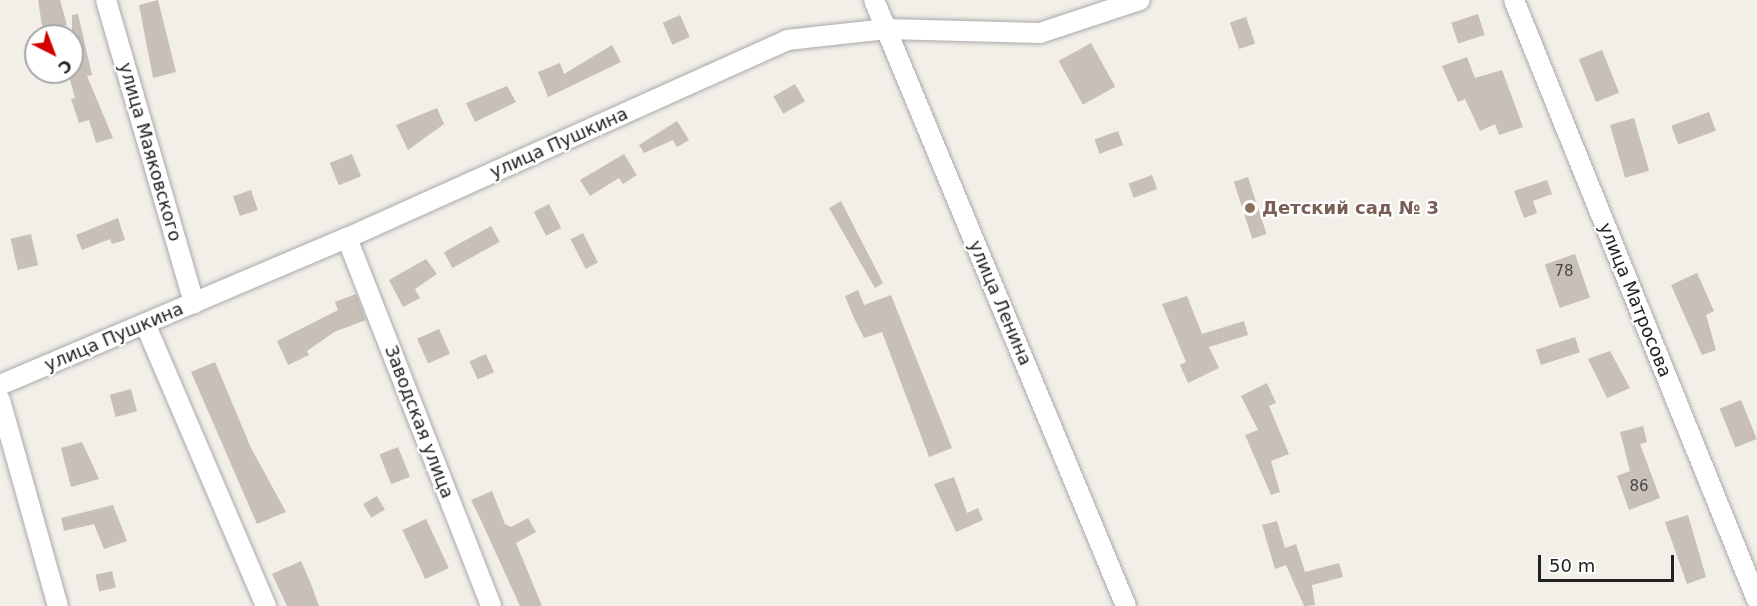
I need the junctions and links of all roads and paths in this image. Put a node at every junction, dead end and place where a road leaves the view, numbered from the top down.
1 (106, 0) edge
2 (874, 0) edge
3 (1140, 0) edge
4 (1514, 0) edge
5 (886, 29) junction
6 (347, 238) junction
7 (194, 303) junction
8 (146, 326) junction
9 (0, 385) edge
10 (0, 400) edge
11 (1757, 600) edge
12 (58, 606) edge
13 (266, 606) edge
14 (492, 606) edge
15 (1126, 606) edge

1 - 7 street, улица Маяковского
2 - 5 street, улица Ленина
3 - 5 street, улица Пушкина
4 - 11 street, улица Матросова
5 - 6 street, улица Пушкина
5 - 15 street, улица Ленина
6 - 7 street, улица Пушкина
6 - 14 street, Заводская улица
7 - 8 street, улица Пушкина
8 - 9 street, улица Пушкина
8 - 13 street
10 - 12 street

